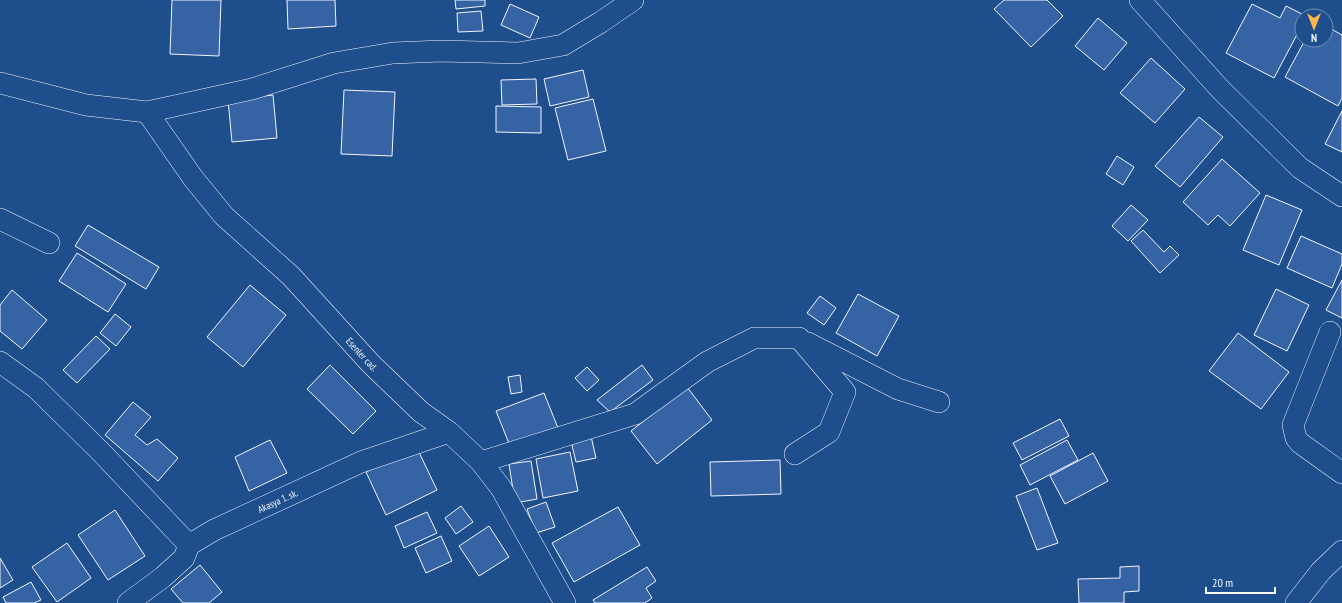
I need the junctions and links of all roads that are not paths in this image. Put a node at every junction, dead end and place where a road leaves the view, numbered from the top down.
1 (633, 0) edge
2 (1140, 0) edge
3 (0, 83) edge
4 (147, 112) junction
5 (1342, 196) edge
6 (0, 219) edge
7 (49, 243) dead end
8 (1330, 332) dead end
9 (799, 338) junction
10 (0, 362) edge
11 (939, 402) dead end
12 (449, 432) junction
13 (795, 454) dead end
14 (482, 462) junction
15 (1342, 473) edge
16 (189, 545) junction
17 (1342, 551) edge
18 (128, 603) edge
19 (566, 603) edge
20 (1296, 603) edge

1 - 4 street
2 - 5 street
3 - 4 street
4 - 12 street, Esenler cad.
6 - 7 street
8 - 15 street
9 - 11 street
9 - 13 street
9 - 14 street
10 - 16 street
12 - 14 street, Esenler cad.
12 - 16 street, Akasya 1. sk.
14 - 19 street, Esenler cad.
16 - 18 street
17 - 20 street

